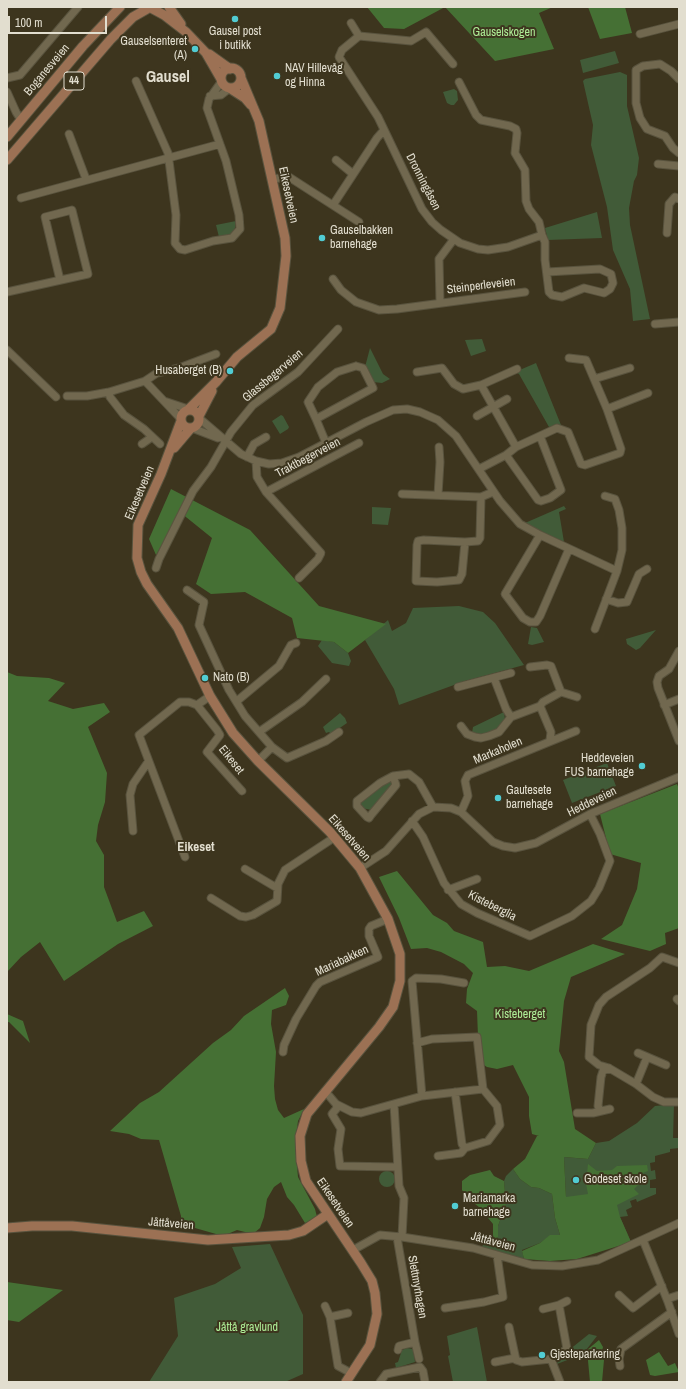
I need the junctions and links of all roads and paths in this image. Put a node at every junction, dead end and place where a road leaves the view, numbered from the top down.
1 (78, 7) edge
2 (120, 7) edge
3 (169, 7) edge
4 (148, 8) edge
5 (351, 23) dead end
6 (679, 24) edge
7 (186, 32) junction
8 (640, 34) dead end
9 (359, 36) junction
10 (206, 53) junction
11 (453, 64) dead end
12 (230, 68) junction
13 (7, 78) edge
14 (241, 78) junction
15 (679, 79) edge
16 (222, 80) junction
17 (136, 81) dead end
18 (459, 82) dead end
19 (231, 89) junction
20 (7, 92) edge
21 (210, 96) junction
22 (254, 109) junction
23 (21, 120) junction
24 (384, 130) junction
25 (68, 134) dead end
26 (7, 137) edge
27 (220, 144) junction
28 (679, 153) edge
29 (169, 158) junction
30 (7, 160) edge
31 (336, 160) dead end
32 (658, 164) dead end
33 (679, 166) edge
34 (353, 174) junction
35 (272, 179) junction
36 (86, 180) junction
37 (21, 198) dead end
38 (679, 199) edge
39 (333, 205) junction
40 (359, 222) dead end
41 (667, 233) dead end
42 (542, 235) junction
43 (454, 239) junction
44 (547, 272) junction
45 (333, 278) dead end
46 (60, 280) junction
47 (7, 292) edge
48 (525, 292) dead end
49 (440, 302) junction
50 (679, 322) edge
51 (656, 324) dead end
52 (338, 329) dead end
53 (7, 350) edge
54 (216, 354) dead end
55 (569, 358) dead end
56 (630, 368) dead end
57 (517, 369) dead end
58 (417, 372) dead end
59 (594, 379) junction
60 (145, 381) junction
61 (216, 382) junction
62 (481, 385) junction
63 (109, 392) junction
64 (648, 392) dead end
65 (66, 396) dead end
66 (56, 397) dead end
67 (507, 399) dead end
68 (162, 400) junction
69 (493, 408) junction
70 (189, 409) junction
71 (607, 409) junction
72 (478, 416) dead end
73 (199, 417) junction
74 (181, 419) junction
75 (316, 419) junction
76 (191, 428) junction
77 (540, 436) junction
78 (152, 437) junction
79 (266, 437) dead end
80 (224, 441) junction
81 (326, 443) junction
82 (359, 443) dead end
83 (142, 444) dead end
84 (160, 444) dead end
85 (438, 447) dead end
86 (516, 447) junction
87 (170, 452) junction
88 (506, 455) junction
89 (247, 457) junction
90 (256, 461) junction
91 (479, 469) junction
92 (266, 492) junction
93 (493, 492) junction
94 (402, 494) dead end
95 (438, 495) junction
96 (605, 496) dead end
97 (481, 497) junction
98 (540, 535) junction
99 (465, 542) junction
100 (569, 549) junction
101 (156, 568) dead end
102 (647, 569) dead end
103 (617, 571) junction
104 (298, 578) dead end
105 (187, 590) dead end
106 (606, 599) junction
107 (595, 629) dead end
108 (296, 643) dead end
109 (679, 651) edge
110 (530, 667) dead end
111 (511, 673) dead end
112 (494, 678) junction
113 (326, 679) dead end
114 (458, 687) dead end
115 (561, 692) junction
116 (210, 696) junction
117 (577, 697) dead end
118 (679, 699) edge
119 (236, 701) junction
120 (197, 705) junction
121 (664, 705) junction
122 (540, 706) junction
123 (511, 717) junction
124 (460, 726) dead end
125 (576, 731) dead end
126 (259, 732) junction
127 (339, 732) dead end
128 (550, 740) junction
129 (679, 741) edge
130 (272, 747) junction
131 (258, 761) junction
132 (148, 762) junction
133 (393, 776) junction
134 (679, 777) edge
135 (242, 791) dead end
136 (433, 807) junction
137 (461, 812) junction
138 (590, 814) junction
139 (412, 821) junction
140 (133, 832) dead end
141 (335, 837) junction
142 (185, 857) dead end
143 (360, 868) junction
144 (245, 869) dead end
145 (477, 879) dead end
146 (277, 888) junction
147 (448, 890) junction
148 (211, 898) dead end
149 (388, 919) junction
150 (679, 963) edge
151 (464, 983) dead end
152 (417, 1043) junction
153 (283, 1052) dead end
154 (638, 1053) dead end
155 (647, 1057) junction
156 (666, 1065) dead end
157 (609, 1068) junction
158 (636, 1084) junction
159 (483, 1089) junction
160 (325, 1092) junction
161 (455, 1092) junction
162 (422, 1096) junction
163 (679, 1102) edge
164 (336, 1104) junction
165 (394, 1104) junction
166 (610, 1109) dead end
167 (600, 1110) junction
168 (577, 1113) dead end
169 (465, 1148) junction
170 (438, 1156) dead end
171 (397, 1167) junction
172 (328, 1214) junction
173 (679, 1223) edge
174 (7, 1228) edge
175 (399, 1237) junction
176 (643, 1240) junction
177 (353, 1250) junction
178 (497, 1255) junction
179 (662, 1286) junction
180 (619, 1295) dead end
181 (679, 1295) edge
182 (667, 1299) junction
183 (567, 1301) dead end
184 (559, 1305) junction
185 (325, 1306) dead end
186 (445, 1308) dead end
187 (543, 1309) dead end
188 (672, 1312) junction
189 (348, 1313) dead end
190 (330, 1317) junction
191 (510, 1327) dead end
192 (679, 1334) edge
193 (415, 1342) junction
194 (398, 1350) dead end
195 (515, 1358) junction
196 (419, 1359) dead end
197 (551, 1359) junction
198 (495, 1362) dead end
199 (620, 1366) dead end
200 (351, 1373) junction
201 (346, 1382) edge
202 (380, 1382) edge
203 (425, 1382) edge
204 (560, 1382) edge

1 - 13 street
2 - 23 main road, Boganesveien / 44
3 - 7 main road
4 - 7 main road
4 - 30 main road, 44
5 - 9 street
6 - 8 street
7 - 10 main road
9 - 11 street
9 - 24 street, Dronningåsen
10 - 12 main road
10 - 16 main road
12 - 14 main road
12 - 16 main road
14 - 19 main road
14 - 22 main road, Eikesetveien
15 - 28 street
16 - 19 main road
16 - 21 street
17 - 29 street
18 - 42 street
19 - 21 street
19 - 22 main road, Eikesetveien
20 - 23 street
21 - 27 street
22 - 35 main road, Eikesetveien
23 - 26 main road, Boganesveien / 44
24 - 34 street
24 - 43 street, Dronningåsen
25 - 36 street
27 - 29 street
27 - 29 street
29 - 36 street
31 - 34 street
32 - 33 street
34 - 39 street
35 - 39 street
35 - 61 main road, Eikesetveien
36 - 37 street
38 - 41 street
39 - 40 street
42 - 43 street, Dronningåsen
42 - 44 street
43 - 49 street, Steinperleveien
44 - 44 street
45 - 49 street, Steinperleveien
46 - 46 street
46 - 47 street
48 - 49 street, Steinperleveien
50 - 51 street
52 - 80 street, Glassbegerveien
53 - 66 street
54 - 60 street
55 - 59 street
56 - 59 street
57 - 62 street
58 - 62 street
59 - 71 street
60 - 63 street
60 - 68 street
61 - 70 main road, Eikesetveien
61 - 73 main road, Eikesetveien
62 - 69 street
63 - 65 street
63 - 78 street
64 - 71 street
67 - 69 street
68 - 70 street
68 - 74 street
69 - 72 street
69 - 86 street
70 - 73 main road
70 - 74 main road
71 - 77 street
73 - 76 main road
73 - 80 street
74 - 76 main road
74 - 87 main road, Eikesetveien
75 - 75 street
75 - 81 street
76 - 80 street
76 - 87 main road, Eikesetveien
77 - 86 street
77 - 88 street
78 - 83 street
78 - 84 street
79 - 89 street
80 - 89 street
80 - 101 street, Glassbegerveien
81 - 90 street
81 - 91 street
82 - 92 street, Traktbegerveien
85 - 95 street
86 - 88 street
87 - 116 main road, Eikesetveien
88 - 91 street
89 - 90 street
90 - 92 street, Traktbegerveien
91 - 93 street
92 - 104 street, Traktbegerveien
93 - 97 street
93 - 98 street
94 - 95 street
95 - 97 street
96 - 103 street
97 - 99 street
98 - 100 street
98 - 100 street
99 - 99 street
100 - 103 street
102 - 106 street
103 - 106 street
105 - 119 street
106 - 107 street
108 - 119 street
109 - 121 street
110 - 115 street
111 - 112 street
112 - 114 street
112 - 123 street
113 - 126 street
115 - 117 street
115 - 122 street
116 - 120 street
116 - 131 main road, Eikesetveien
118 - 121 street
119 - 126 street
120 - 132 street
120 - 135 street, Eikeset
121 - 129 street
122 - 123 street
122 - 128 street
123 - 124 street, Markaholen
125 - 128 street, Markaholen
126 - 130 street
127 - 130 street
128 - 137 street, Markaholen
130 - 131 street
131 - 141 main road, Eikesetveien
132 - 140 street
132 - 142 street
133 - 133 street
133 - 136 street
134 - 138 street, Heddeveien
136 - 137 street, Heddeveien
136 - 139 street
137 - 138 street, Heddeveien
138 - 147 street, Kisteberglia
139 - 143 street
139 - 147 street, Kisteberglia
141 - 143 main road, Eikesetveien
141 - 146 street
143 - 149 main road, Eikesetveien
144 - 146 street
145 - 147 street, Kisteberglia
146 - 148 street
149 - 153 street, Mariabakken
149 - 160 main road, Eikesetveien
150 - 157 street
151 - 152 street
152 - 159 street
152 - 162 street
154 - 155 street
155 - 156 street
155 - 158 street
157 - 158 street
157 - 167 street
158 - 163 street
159 - 161 street
159 - 169 street
160 - 164 street
160 - 172 main road, Eikesetveien
161 - 162 street
161 - 169 street
162 - 165 street
164 - 165 street
164 - 171 street
165 - 171 street, Slettmyrhagen
166 - 167 street
167 - 168 street
169 - 170 street
171 - 175 street, Slettmyrhagen
172 - 174 main road, Jåttåveien
172 - 177 main road, Eikesetveien
173 - 176 street, Jåttåveien
175 - 177 street, Jåttåveien
175 - 178 street, Jåttåveien
175 - 193 street, Slettmyrhagen
176 - 178 street, Jåttåveien
176 - 179 street
177 - 200 main road, Eikesetveien
178 - 186 street
179 - 180 street
179 - 182 street
181 - 182 street
182 - 188 street
183 - 184 street
184 - 187 street
184 - 197 street
185 - 190 street
188 - 192 street
188 - 199 street
189 - 190 street
190 - 200 street
191 - 195 street
193 - 194 street
193 - 196 street, Slettmyrhagen
195 - 197 street
195 - 198 street
197 - 204 street
200 - 201 main road, Eikesetveien
202 - 203 street

